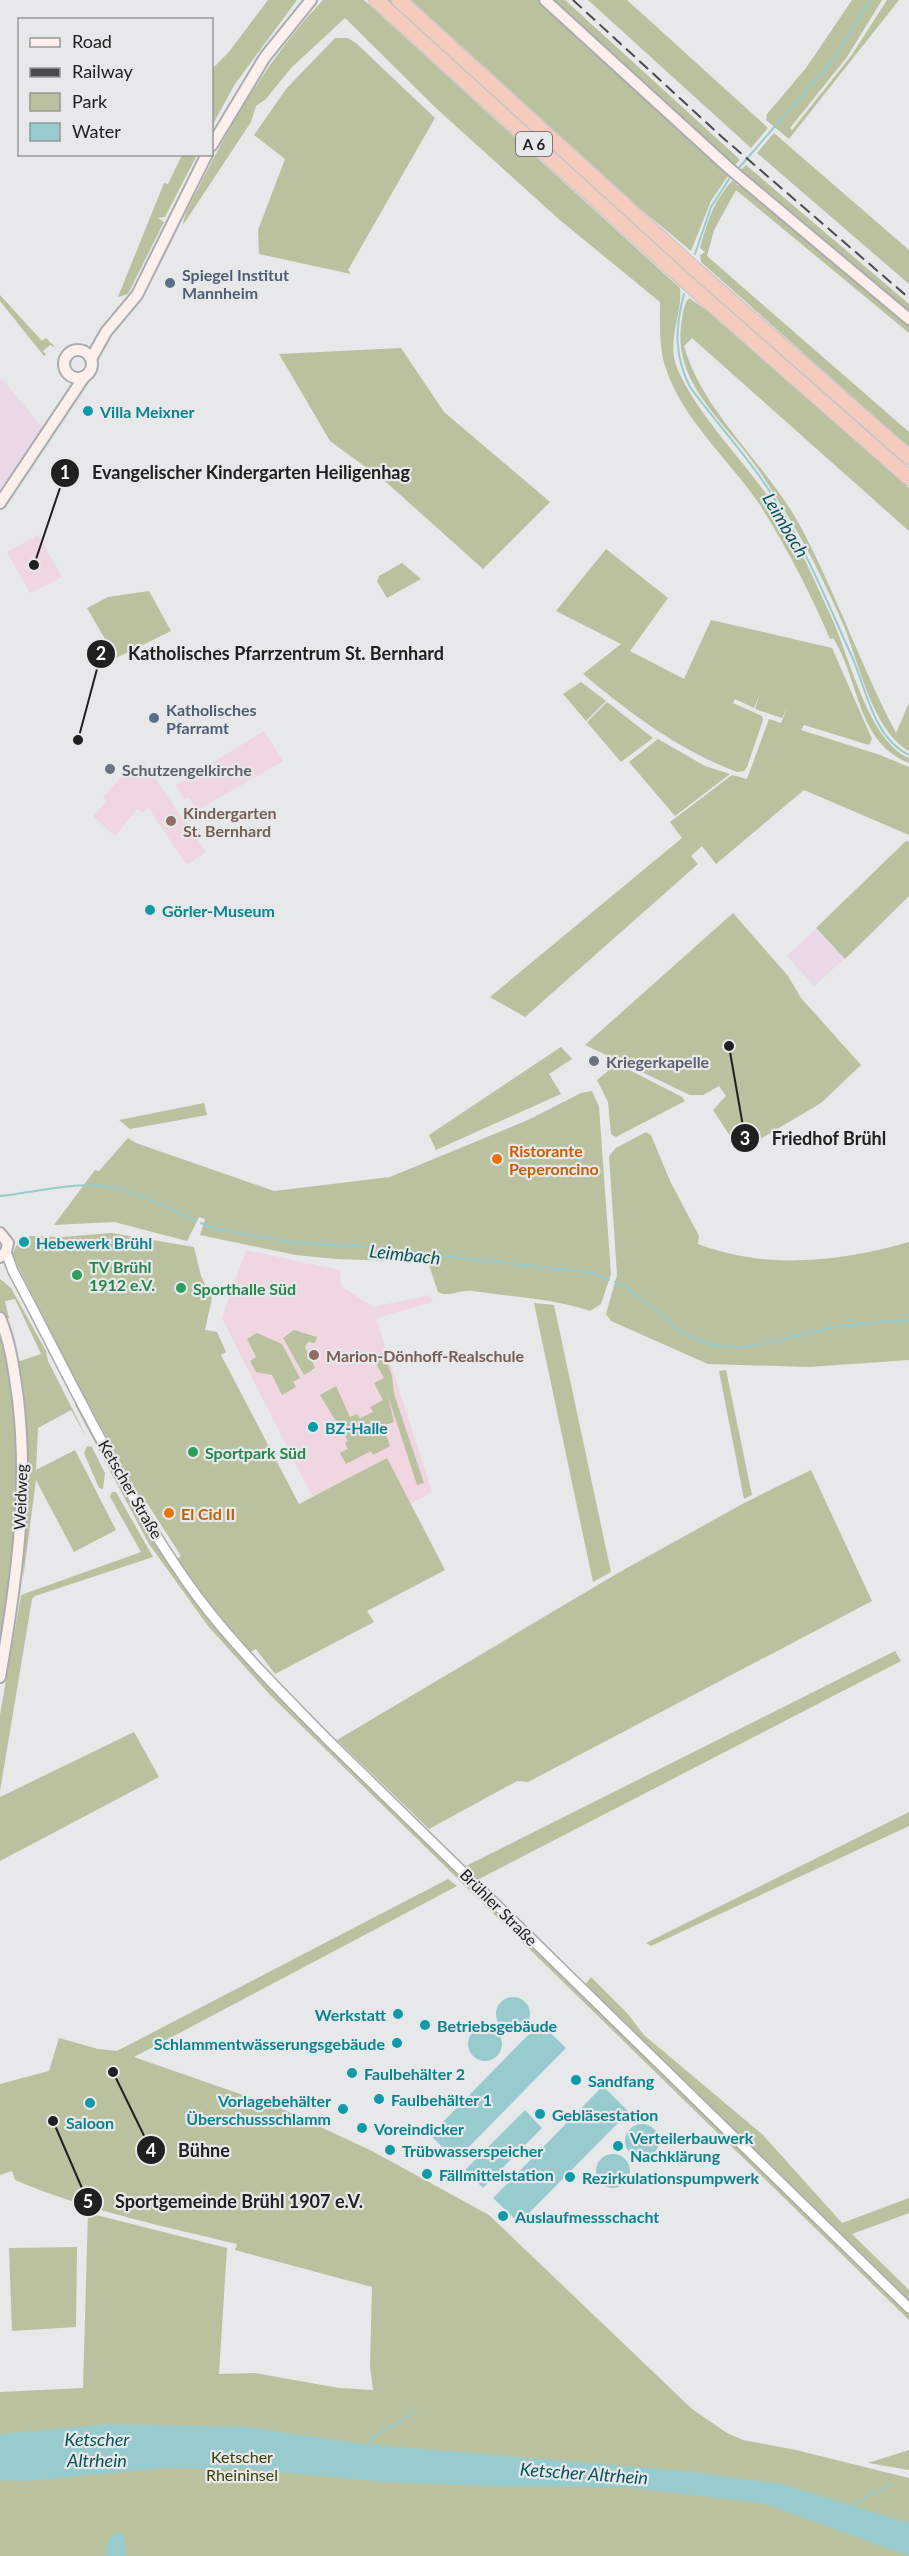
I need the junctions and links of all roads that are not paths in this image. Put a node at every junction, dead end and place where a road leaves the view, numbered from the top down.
1 (311, 0) edge
2 (376, 0) edge
3 (399, 0) edge
4 (545, 0) edge
5 (213, 143) edge
6 (206, 156) edge
7 (909, 319) edge
8 (106, 332) junction
9 (83, 350) junction
10 (91, 359) junction
11 (72, 377) junction
12 (84, 377) junction
13 (71, 398) junction
14 (909, 457) edge
15 (909, 478) edge
16 (0, 503) edge
17 (0, 1233) edge
18 (2, 1256) edge
19 (0, 1318) edge
20 (0, 1677) edge
21 (277, 1688) joint
22 (909, 2308) edge

1 - 5 main road
2 - 15 highway, A 6
3 - 14 highway, A 6
4 - 7 main road
6 - 8 main road
8 - 9 main road
8 - 10 main road
9 - 10 main road
9 - 11 main road
10 - 12 main road
11 - 12 main road
11 - 13 main road
12 - 13 main road
13 - 16 main road
17 - 18 main road
18 - 21 street, Ketscher Straße
19 - 20 main road, Weidweg
21 - 22 street, Brühler Straße

